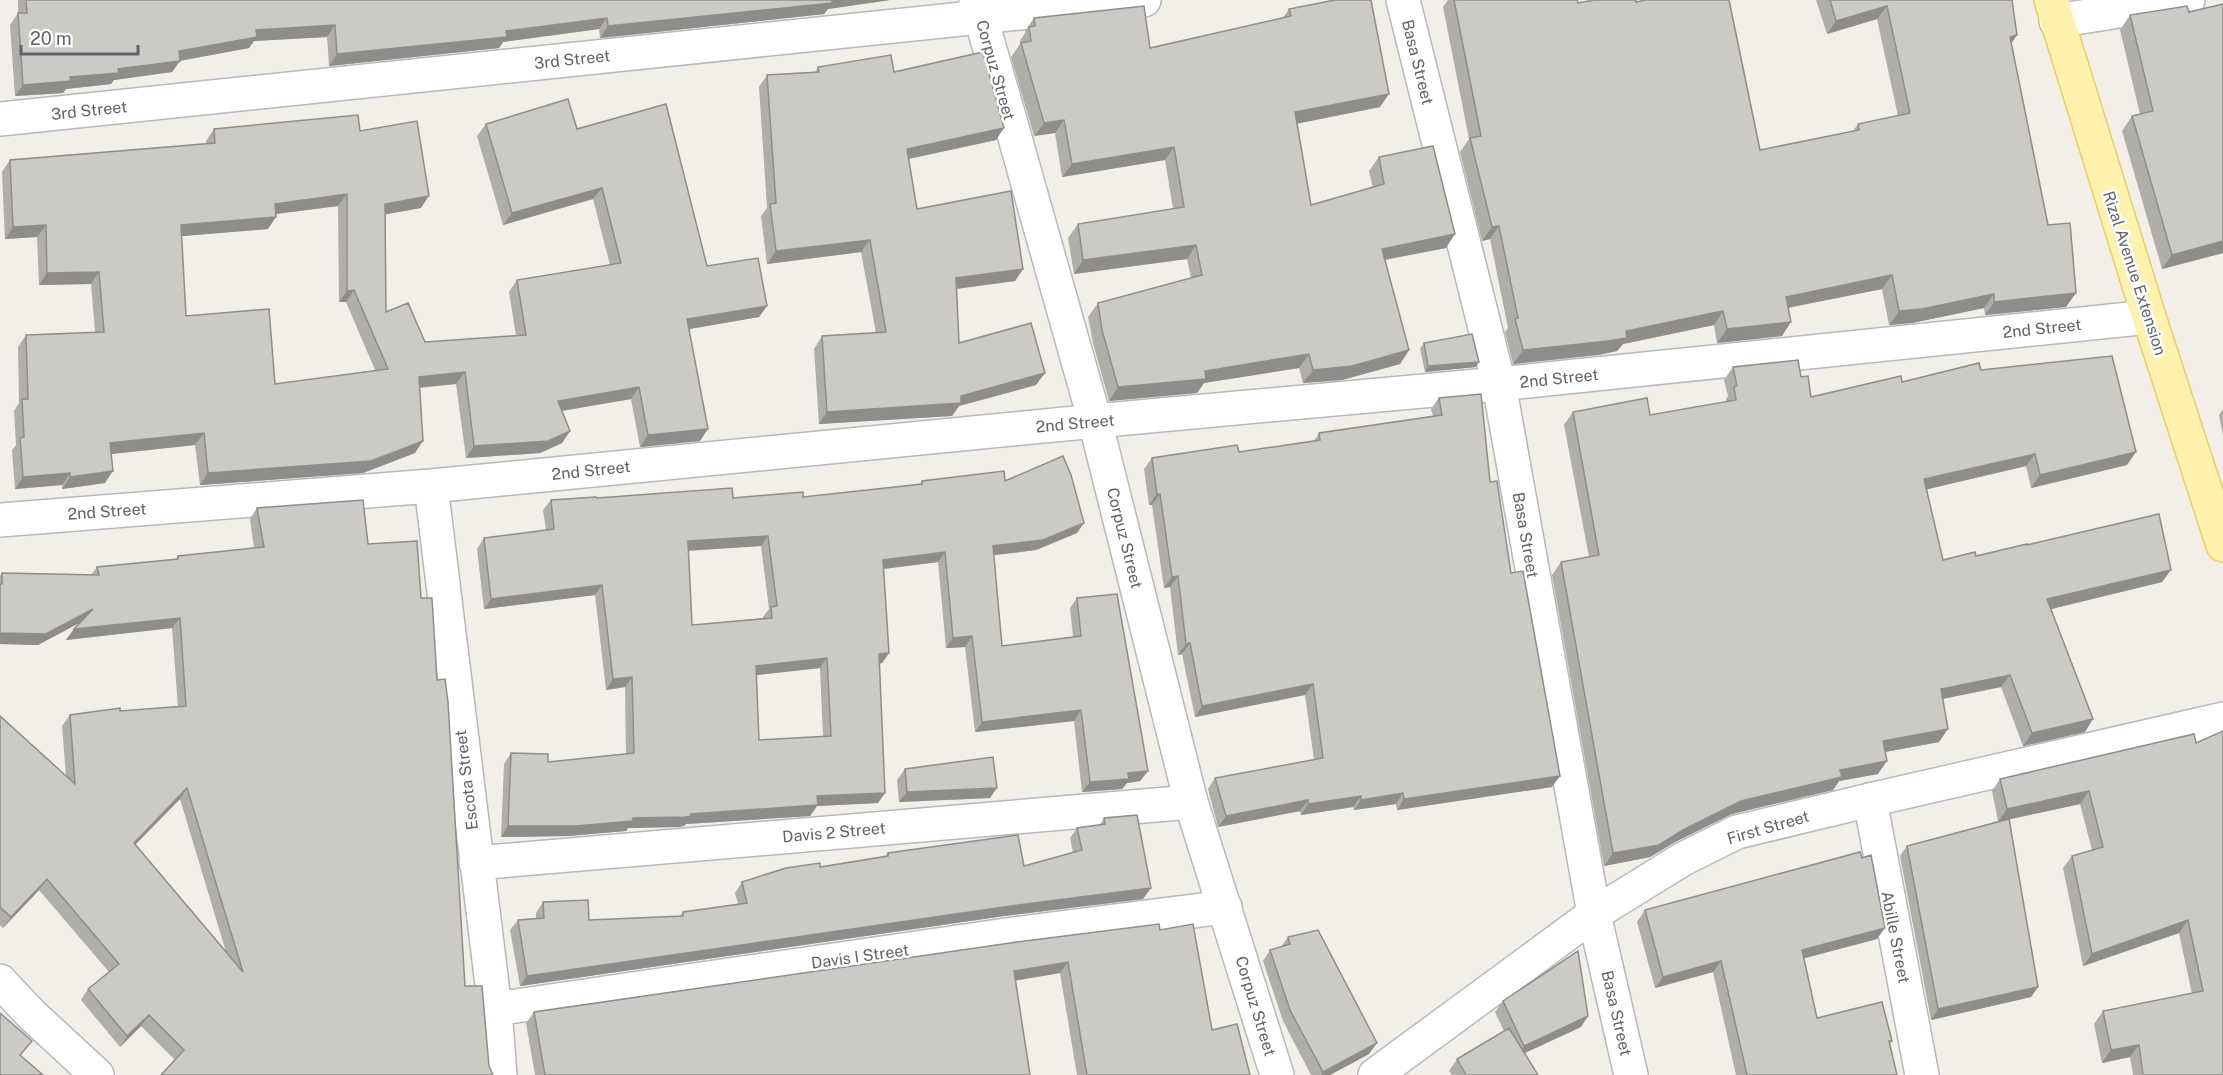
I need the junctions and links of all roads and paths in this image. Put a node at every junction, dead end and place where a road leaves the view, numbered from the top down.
1 (1144, 0) edge
2 (1403, 0) edge
3 (2188, 0) edge
4 (979, 8) edge
5 (2053, 10) edge
6 (0, 119) edge
7 (2149, 317) junction
8 (1499, 384) junction
9 (1095, 421) junction
10 (431, 486) junction
11 (0, 520) edge
12 (2223, 545) edge
13 (2223, 719) edge
14 (1870, 800) junction
15 (1191, 802) junction
16 (476, 863) junction
17 (1225, 907) junction
18 (1594, 914) junction
19 (0, 981) edge
20 (495, 1009) junction
21 (97, 1075) edge
22 (500, 1075) edge
23 (1277, 1075) edge
24 (1375, 1075) edge
25 (1631, 1075) edge
26 (1922, 1075) edge

1 - 4 street, 3rd Street
2 - 8 street, Basa Street
3 - 5 street
4 - 6 street, 3rd Street
4 - 9 street, Corpuz Street
5 - 7 main road, Rizal Avenue Extension
7 - 8 street, 2nd Street
7 - 12 main road, Rizal Avenue Extension
8 - 9 street, 2nd Street
8 - 18 street, Basa Street
9 - 10 street, 2nd Street
9 - 15 street, Corpuz Street
10 - 11 street, 2nd Street
10 - 16 street, Escota Street
13 - 14 street, First Street
14 - 18 street, First Street
14 - 26 street, Abille Street
15 - 16 street, Davis 2 Street
15 - 17 street, Corpuz Street
16 - 20 street, Escota Street
17 - 20 street, Davis I Street
17 - 23 street, Corpuz Street
18 - 24 street, First Street
18 - 25 street, Basa Street
19 - 21 street
20 - 22 street, Escota Street

